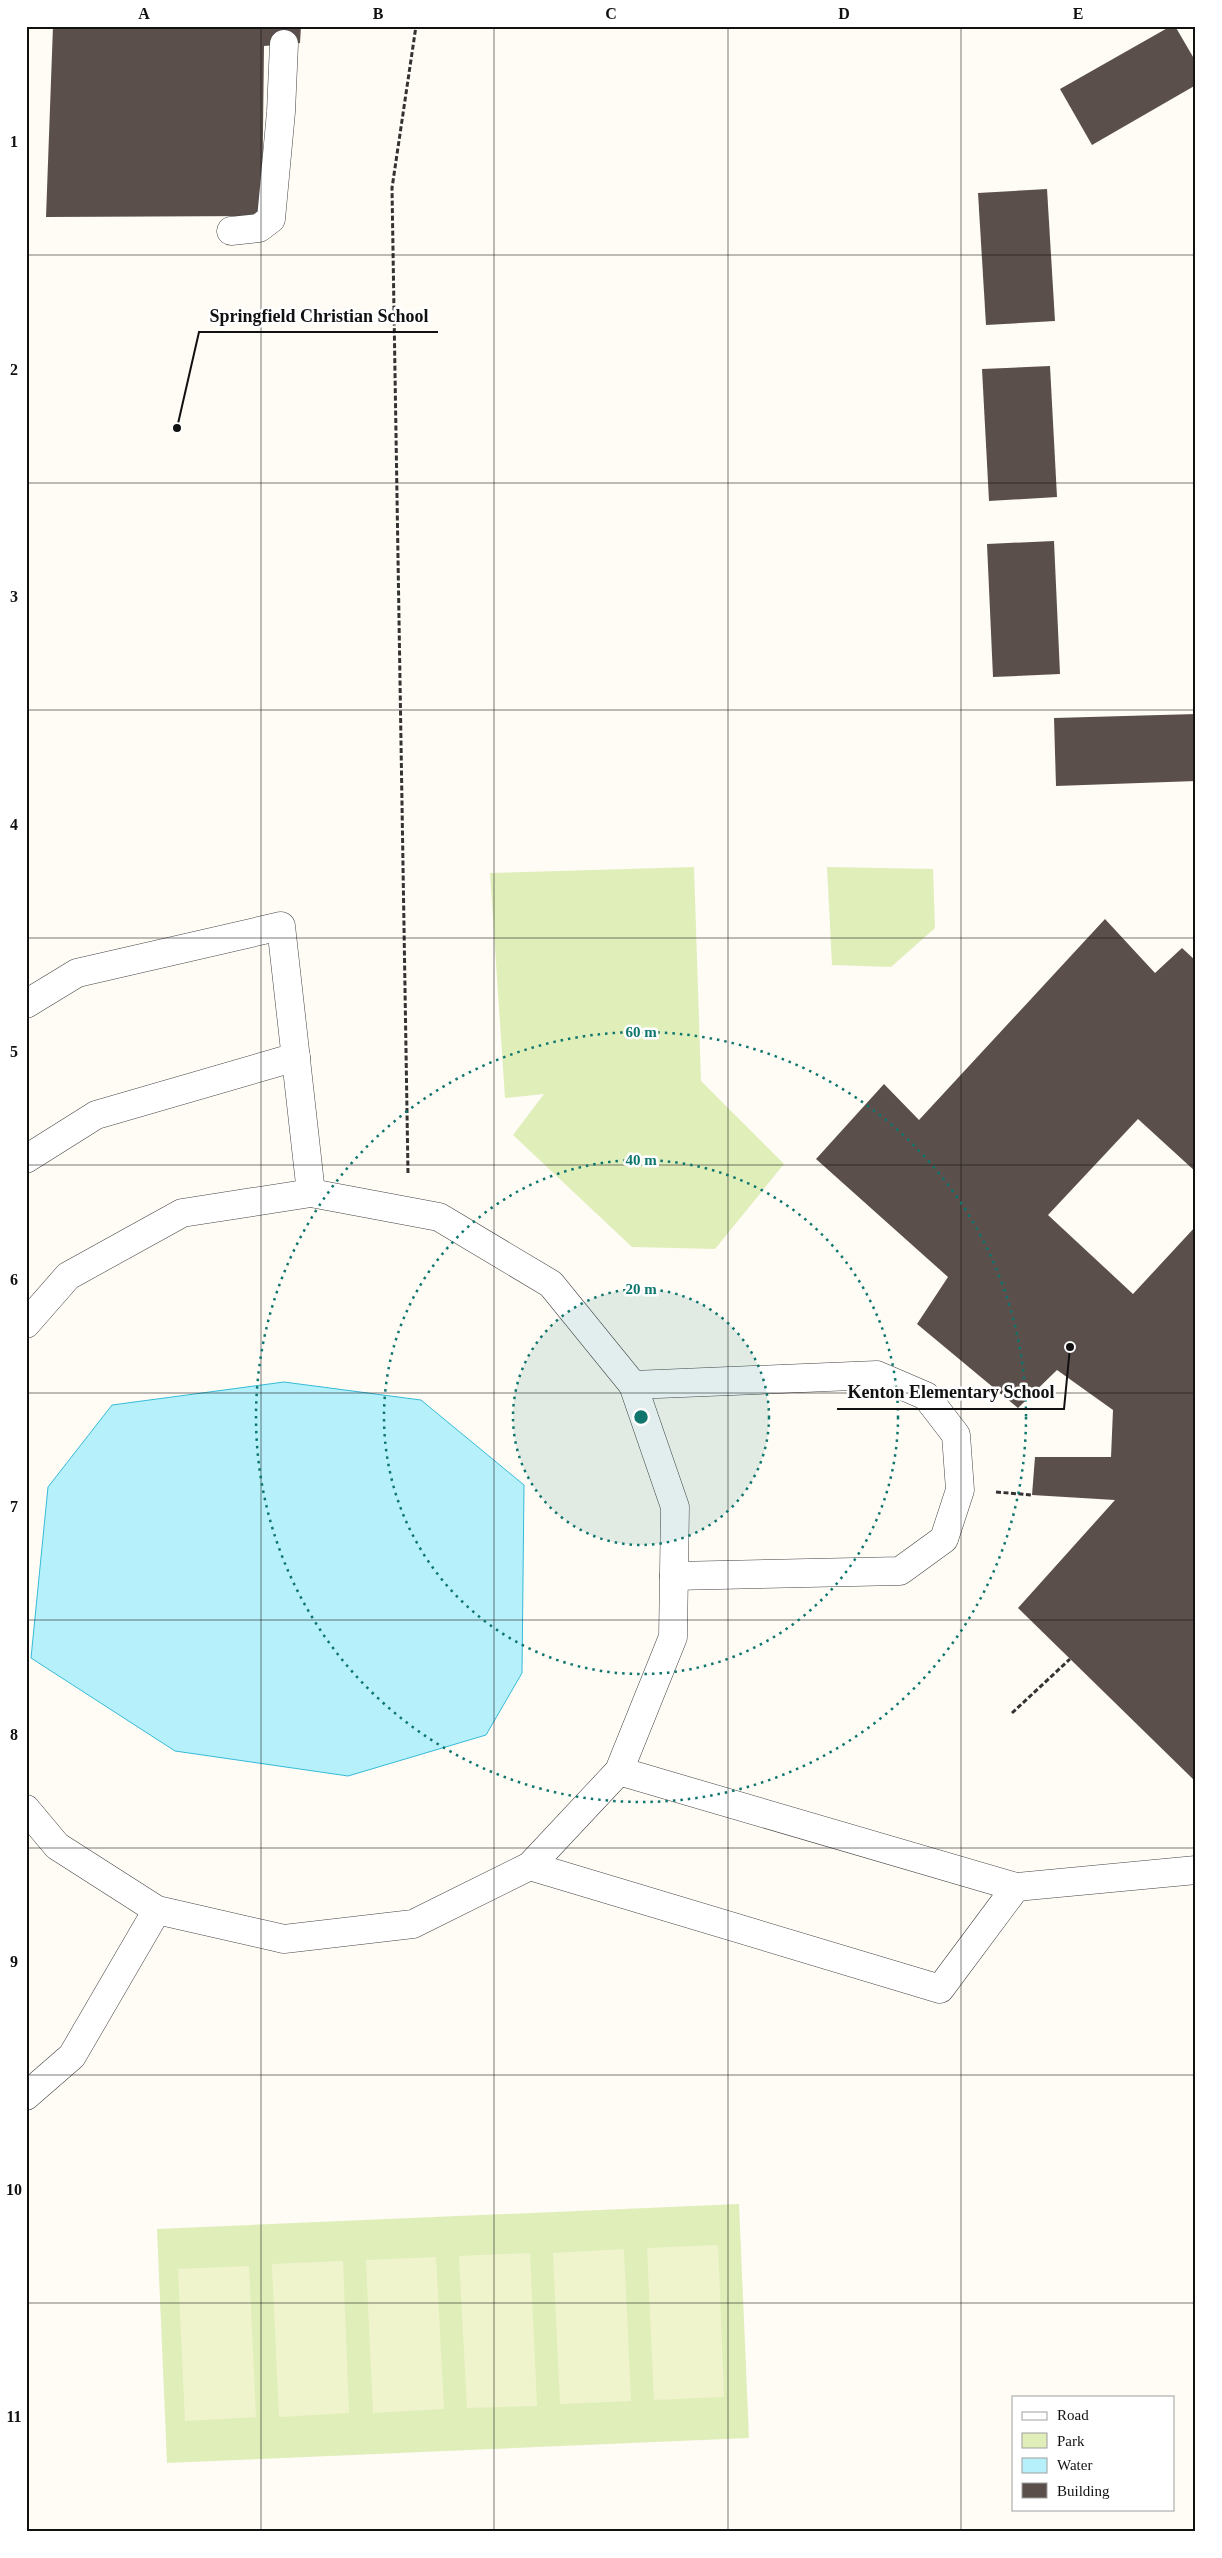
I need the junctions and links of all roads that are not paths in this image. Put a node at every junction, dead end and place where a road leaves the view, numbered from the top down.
1 (284, 44) dead end
2 (230, 231) dead end
3 (26, 1004) edge
4 (296, 1056) junction
5 (26, 1159) edge
6 (311, 1192) junction
7 (26, 1324) edge
8 (633, 1385) junction
9 (674, 1576) junction
10 (619, 1770) junction
11 (26, 1809) edge
12 (530, 1866) junction
13 (1196, 1870) edge
14 (1016, 1887) junction
15 (157, 1910) junction
16 (26, 2096) edge

1 - 2 street
3 - 4 street
4 - 5 street
4 - 6 street
6 - 7 street
6 - 8 street
8 - 9 street
8 - 9 street
9 - 10 street
10 - 12 street
10 - 14 street
11 - 15 street
12 - 14 street
12 - 15 street
13 - 14 street
15 - 16 street

